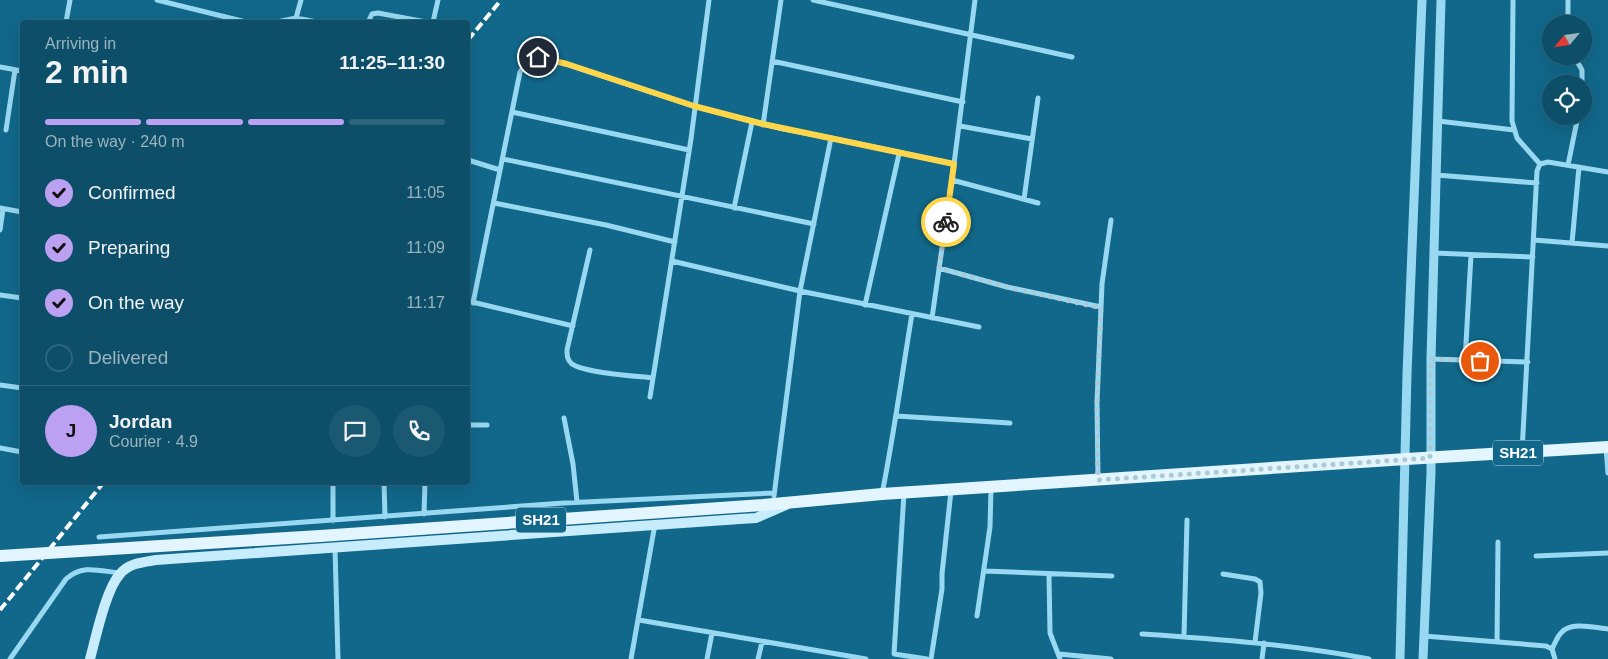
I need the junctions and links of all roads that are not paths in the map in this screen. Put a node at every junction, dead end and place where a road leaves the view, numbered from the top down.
1 (70, 0) edge
2 (157, 0) edge
3 (301, 0) edge
4 (438, 0) edge
5 (709, 0) edge
6 (781, 0) edge
7 (813, 0) edge
8 (975, 0) edge
9 (1422, 0) edge
10 (1441, 0) edge
11 (1513, 0) edge
12 (1568, 0) edge
13 (1568, 15) edge
14 (296, 18) junction
15 (66, 20) edge
16 (227, 20) edge
17 (286, 20) edge
18 (306, 20) edge
19 (369, 20) edge
20 (415, 20) edge
21 (433, 20) edge
22 (972, 34) junction
23 (1072, 57) dead end
24 (772, 61) junction
25 (0, 67) edge
26 (15, 70) junction
27 (20, 71) edge
28 (1038, 98) dead end
29 (963, 102) junction
30 (694, 106) junction
31 (512, 112) junction
32 (1438, 121) junction
33 (752, 122) junction
34 (763, 124) junction
35 (1576, 125) edge
36 (960, 126) junction
37 (6, 130) dead end
38 (1514, 130) junction
39 (831, 138) junction
40 (1032, 139) junction
41 (689, 150) junction
42 (899, 154) junction
43 (502, 160) junction
44 (470, 161) edge
45 (954, 164) junction
46 (1540, 164) junction
47 (1568, 165) junction
48 (1579, 167) junction
49 (500, 170) junction
50 (1608, 172) edge
51 (1436, 175) junction
52 (952, 180) junction
53 (1537, 183) junction
54 (682, 198) junction
55 (1024, 200) junction
56 (494, 202) junction
57 (1038, 203) dead end
58 (734, 208) junction
59 (2, 209) edge
60 (20, 212) edge
61 (1111, 220) dead end
62 (814, 224) junction
63 (0, 230) edge
64 (1534, 240) junction
65 (675, 242) junction
66 (1572, 244) junction
67 (1608, 246) edge
68 (590, 250) dead end
69 (1434, 253) junction
70 (1471, 255) junction
71 (1533, 257) junction
72 (672, 261) junction
73 (939, 268) junction
74 (800, 291) junction
75 (0, 295) edge
76 (20, 298) edge
77 (470, 302) edge
78 (865, 305) junction
79 (1101, 308) junction
80 (912, 314) junction
81 (932, 318) junction
82 (573, 326) junction
83 (979, 327) dead end
84 (1431, 359) junction
85 (1465, 361) junction
86 (1528, 362) junction
87 (653, 378) junction
88 (0, 385) edge
89 (20, 388) edge
90 (650, 397) dead end
91 (896, 416) junction
92 (564, 418) dead end
93 (1010, 424) dead end
94 (470, 425) edge
95 (487, 425) dead end
96 (1607, 447) edge
97 (0, 448) edge
98 (20, 452) edge
99 (1522, 453) junction
100 (1429, 458) junction
101 (1408, 459) junction
102 (1608, 473) edge
103 (1098, 480) junction
104 (333, 485) edge
105 (384, 485) edge
106 (425, 485) edge
107 (991, 487) junction
108 (951, 490) junction
109 (904, 493) junction
110 (882, 494) junction
111 (770, 501) junction
112 (577, 502) junction
113 (792, 502) junction
114 (424, 514) junction
115 (384, 517) junction
116 (333, 520) junction
117 (1187, 520) dead end
118 (655, 524) junction
119 (98, 537) dead end
120 (1498, 542) dead end
121 (335, 548) junction
122 (1608, 554) edge
123 (0, 556) edge
124 (1536, 556) dead end
125 (984, 570) junction
126 (120, 573) junction
127 (1222, 574) dead end
128 (1049, 575) junction
129 (1112, 576) dead end
130 (977, 616) dead end
131 (639, 620) junction
132 (1608, 629) edge
133 (712, 633) junction
134 (1142, 634) dead end
135 (1184, 636) junction
136 (1424, 636) junction
137 (762, 642) junction
138 (1254, 642) junction
139 (1498, 642) junction
140 (1264, 643) junction
141 (1552, 649) junction
142 (822, 652) junction
143 (894, 656) edge
144 (1059, 657) edge
145 (10, 659) edge
146 (90, 659) edge
147 (338, 659) edge
148 (631, 659) edge
149 (707, 659) edge
150 (758, 659) edge
151 (822, 659) edge
152 (866, 659) edge
153 (927, 659) edge
154 (931, 659) edge
155 (1111, 659) edge
156 (1262, 659) edge
157 (1370, 659) edge
158 (1400, 659) edge
159 (1423, 659) edge
160 (1555, 659) edge

1 - 15 street
2 - 16 street
3 - 14 street
4 - 21 street
5 - 30 street
6 - 24 street
7 - 22 street
8 - 22 street
9 - 101 street
10 - 32 street
11 - 38 street
12 - 13 street
14 - 17 street
14 - 18 street
19 - 20 street
22 - 23 street
22 - 29 street
24 - 29 street
24 - 34 street
25 - 26 street
26 - 27 street
26 - 37 street
28 - 40 street
29 - 36 street
30 - 31 street
30 - 33 street
30 - 41 street
31 - 41 street
31 - 43 street
32 - 38 street
32 - 51 street
33 - 34 street
33 - 58 street
34 - 39 street
35 - 47 street
36 - 40 street
36 - 45 street
38 - 46 street
39 - 42 street
39 - 62 street
40 - 55 street
41 - 54 street
42 - 45 street
42 - 78 street
43 - 49 street
43 - 54 street
44 - 49 street
45 - 52 street
46 - 47 street
46 - 53 street
47 - 48 street
48 - 50 street
48 - 66 street
49 - 56 street
51 - 53 street
51 - 69 street
52 - 55 street
52 - 73 street
53 - 64 street
54 - 58 street
54 - 65 street
55 - 57 street
56 - 65 street
56 - 77 street
58 - 62 street
59 - 60 street
59 - 63 street
61 - 79 street
62 - 74 street
64 - 66 street
64 - 71 street
65 - 72 street
66 - 67 street
68 - 82 street
69 - 70 street
69 - 84 street
70 - 71 street
70 - 85 street
71 - 86 street
72 - 74 street
72 - 87 street
73 - 79 street
73 - 81 street
74 - 78 street
74 - 111 street
75 - 76 street
77 - 82 street
78 - 80 street
79 - 103 street
80 - 81 street
80 - 91 street
81 - 83 street
82 - 87 street
84 - 85 street
84 - 100 street
85 - 86 street
86 - 99 street
87 - 90 street
88 - 89 street
91 - 93 street
91 - 110 street
92 - 112 street
94 - 95 street
96 - 99 main road, SH21
96 - 102 street
97 - 98 street
99 - 100 main road, SH21
100 - 101 main road, SH21
100 - 136 street
101 - 103 main road, SH21
101 - 158 street
103 - 107 main road, SH21
104 - 116 street
105 - 115 street
106 - 114 street
107 - 108 main road, SH21
107 - 125 street
108 - 109 main road, SH21
108 - 154 street
109 - 110 main road, SH21
109 - 143 street
110 - 113 main road, SH21
111 - 112 street
111 - 113 main road, SH21
111 - 123 main road, SH21, bridge
112 - 114 street
113 - 118 main road
114 - 115 street
115 - 116 street
116 - 119 street
117 - 135 street
118 - 121 main road
118 - 131 street
120 - 139 street
121 - 126 main road
121 - 147 street
122 - 124 street
125 - 128 street
125 - 130 street
126 - 145 street
126 - 146 main road
127 - 138 street
128 - 129 street
128 - 144 street
131 - 133 street
131 - 148 street
132 - 141 street
133 - 137 street
133 - 149 street
134 - 135 street
135 - 138 street
136 - 139 street
136 - 159 street
137 - 142 street
137 - 150 street
138 - 140 street
139 - 141 street
140 - 156 street
140 - 157 street
141 - 160 street
142 - 151 street
142 - 152 street
143 - 153 street
144 - 155 street

